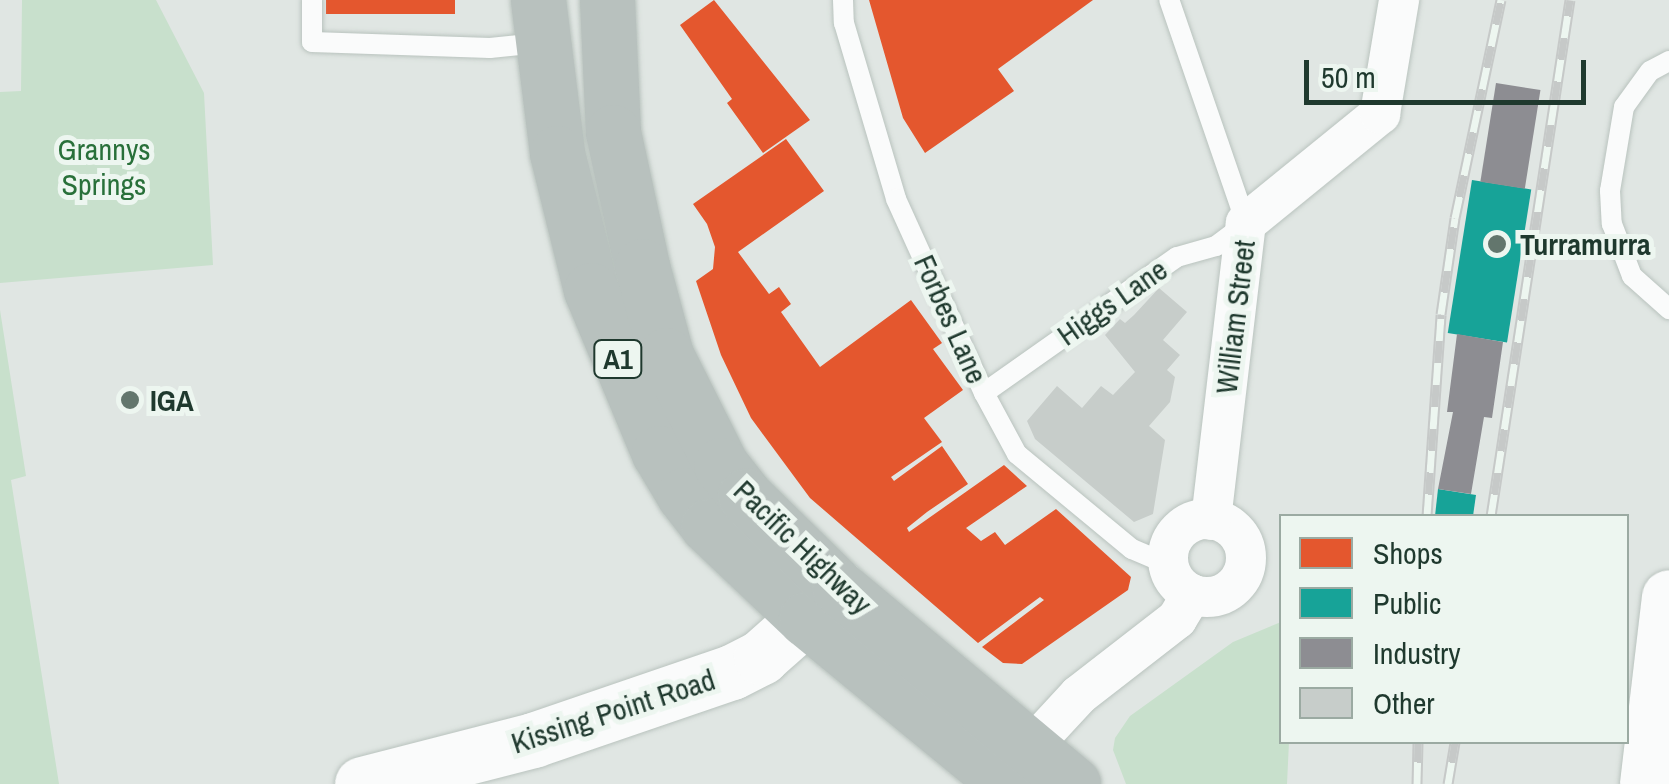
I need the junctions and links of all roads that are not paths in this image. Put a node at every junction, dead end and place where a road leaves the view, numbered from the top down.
1 (312, 0) edge
2 (606, 0) edge
3 (843, 0) edge
4 (1399, 0) edge
5 (1177, 5) edge
6 (540, 21) edge
7 (1669, 61) edge
8 (1246, 222) junction
9 (1669, 309) edge
10 (984, 393) junction
11 (1210, 520) junction
12 (1180, 579) junction
13 (1669, 598) edge
14 (822, 604) junction
15 (1019, 766) edge
16 (362, 784) edge
17 (1074, 784) edge
18 (1647, 784) edge

1 - 6 lane
2 - 14 highway, Pacific Highway / A1
3 - 10 lane, Forbes Lane
4 - 8 street, William Street
5 - 8 lane
6 - 14 highway, Pacific Highway / A1
7 - 9 lane
8 - 10 lane, Higgs Lane
8 - 11 street, William Street
10 - 12 lane, Forbes Lane
11 - 12 street
11 - 12 street
12 - 15 street
13 - 18 main road
14 - 15 highway, Pacific Highway / A1
14 - 16 main road, Kissing Point Road
15 - 17 highway, Pacific Highway / A1

